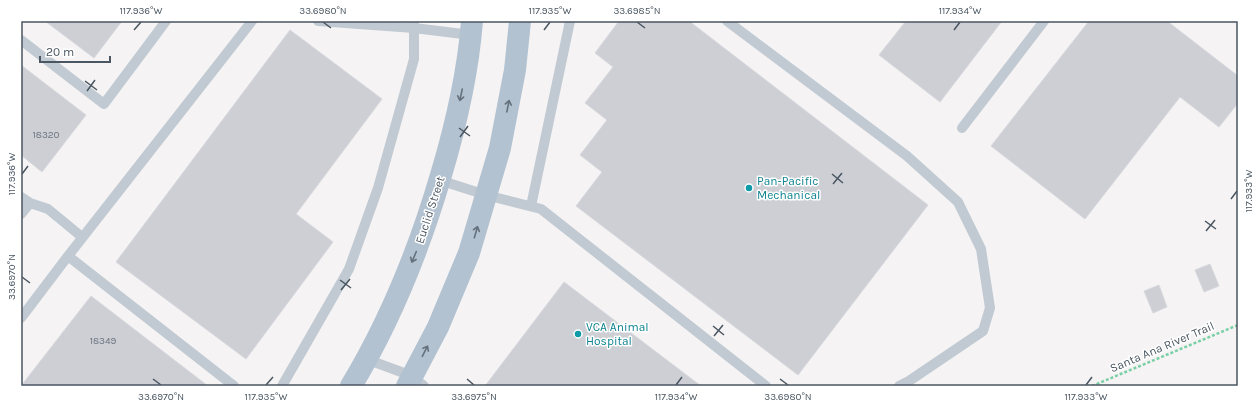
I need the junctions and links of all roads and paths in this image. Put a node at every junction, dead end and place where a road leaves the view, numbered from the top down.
1 (166, 21) edge
2 (252, 21) edge
3 (318, 21) edge
4 (520, 21) edge
5 (570, 21) edge
6 (727, 21) edge
7 (1044, 21) edge
8 (414, 25) edge
9 (472, 28) edge
10 (21, 40) edge
11 (962, 128) dead end
12 (440, 180) junction
13 (486, 195) junction
14 (21, 196) edge
15 (30, 203) junction
16 (531, 206) junction
17 (21, 214) edge
18 (82, 237) junction
19 (68, 256) junction
20 (21, 318) edge
21 (1238, 325) edge
22 (366, 359) junction
23 (414, 383) edge
24 (234, 386) edge
25 (282, 386) edge
26 (351, 386) edge
27 (766, 386) edge
28 (899, 386) edge
29 (1092, 386) edge

1 - 10 lane
2 - 18 lane
3 - 8 lane
13 -> 4 main road
5 - 16 lane
6 - 28 lane
7 - 11 lane
8 - 9 lane
8 - 25 lane
9 -> 12 main road, Euclid Street
12 - 13 lane
12 -> 22 main road, Euclid Street
13 - 16 lane
23 -> 13 main road
14 - 15 lane
15 - 17 lane
15 - 18 lane
16 - 27 lane
18 - 19 lane
19 - 20 lane
19 - 24 lane
21 - 29 path, Santa Ana River Trail
22 - 23 lane
22 - 26 main road, Euclid Street

